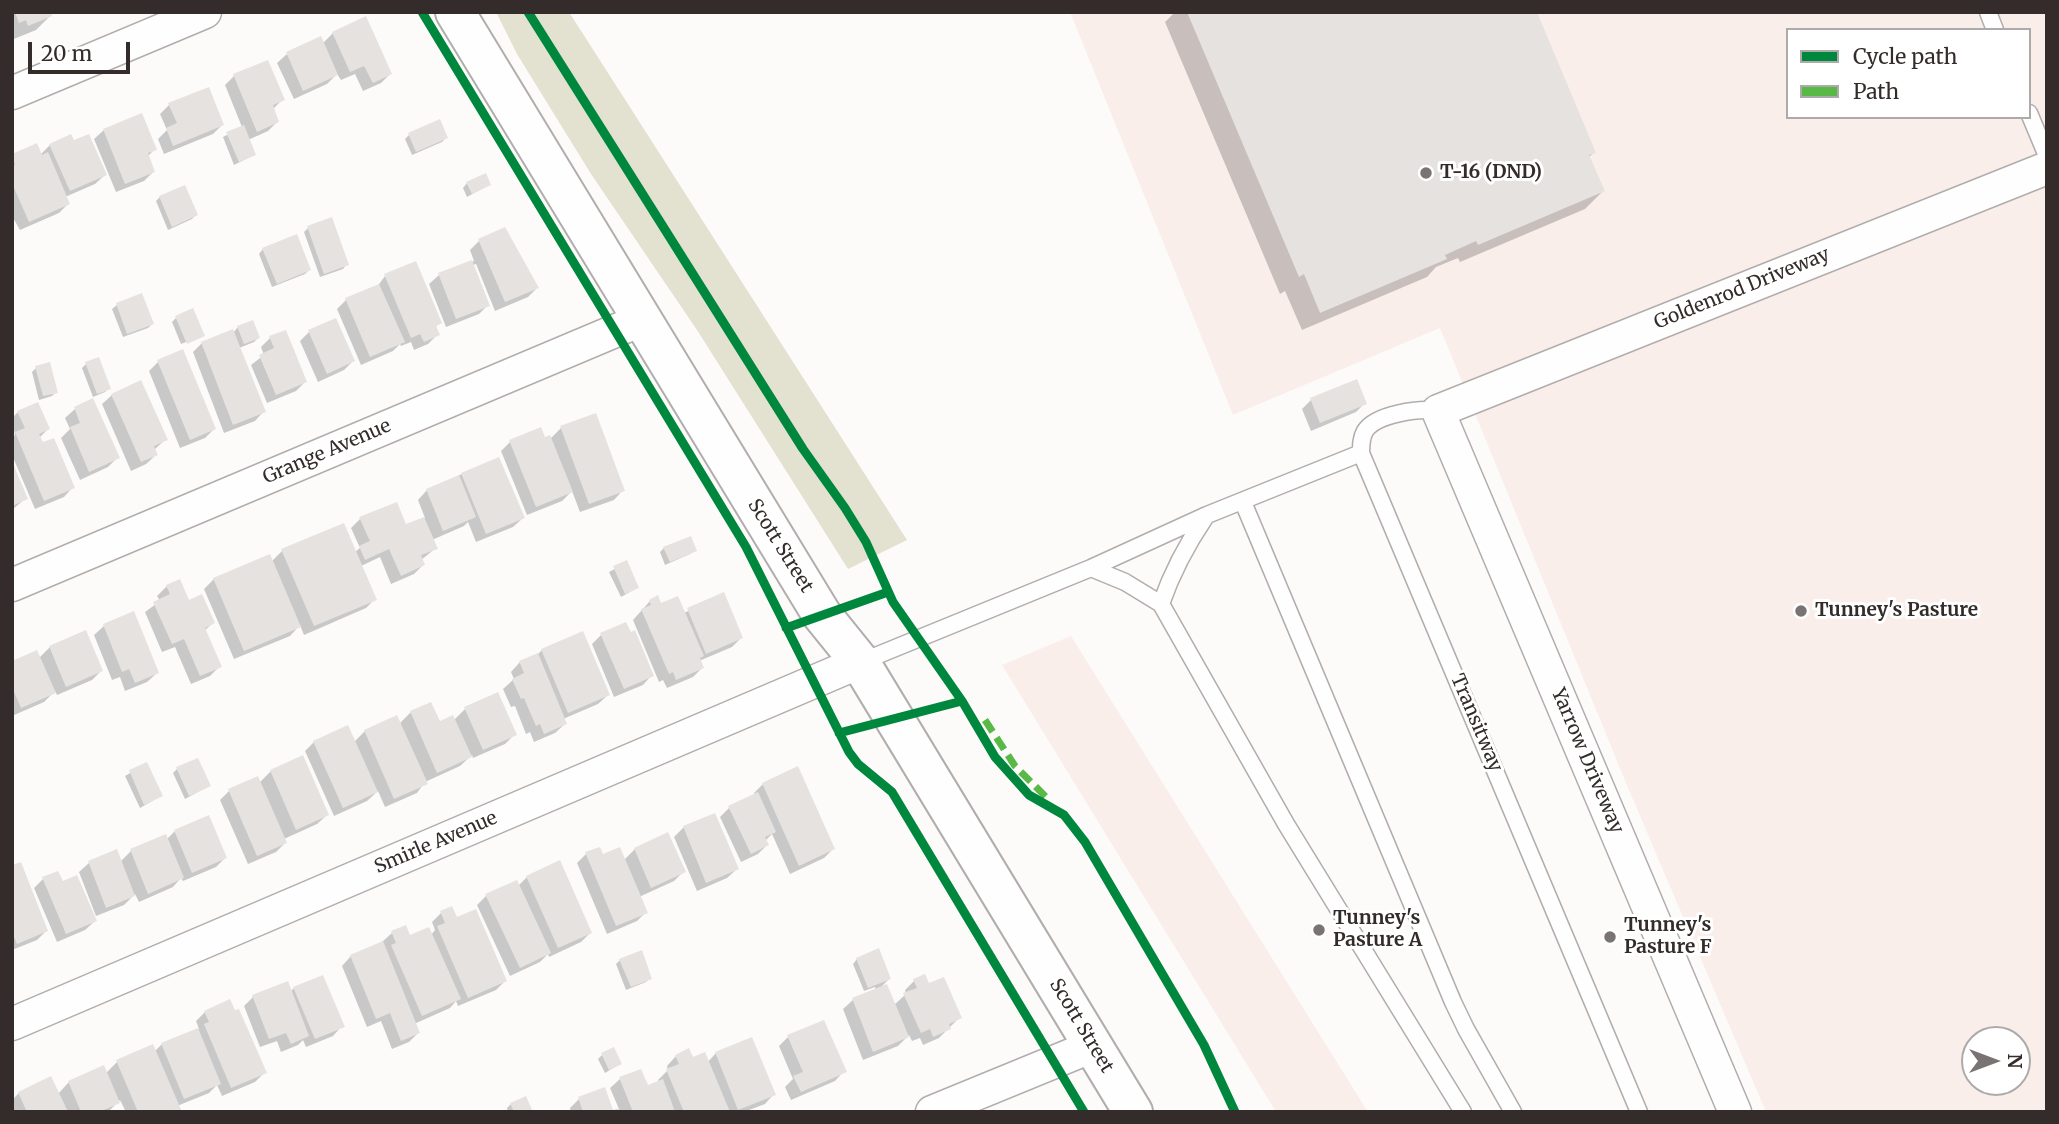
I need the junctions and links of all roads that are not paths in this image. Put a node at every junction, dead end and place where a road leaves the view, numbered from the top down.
1 (205, 12) edge
2 (455, 12) edge
3 (12, 93) edge
4 (2031, 118) edge
5 (2047, 156) edge
6 (2047, 168) edge
7 (641, 320) junction
8 (1438, 411) junction
9 (1361, 453) junction
10 (1242, 502) junction
11 (1207, 515) junction
12 (1091, 568) junction
13 (12, 585) edge
14 (1161, 604) junction
15 (860, 662) junction
16 (12, 1024) edge
17 (1093, 1046) junction
18 (932, 1112) edge
19 (1133, 1112) edge
20 (1463, 1112) edge
21 (1513, 1112) edge
22 (1639, 1112) edge
23 (1735, 1112) edge

1 - 3 street
2 - 7 main road, Scott Street
4 - 5 lane
6 - 8 street, Goldenrod Driveway
7 - 13 street, Grange Avenue
7 - 15 main road, Scott Street
8 - 9 lane
8 - 23 street, Yarrow Driveway
9 - 10 lane
9 - 22 lane, Transitway
10 - 11 lane
10 - 21 lane
11 - 12 lane
11 - 14 lane
12 - 14 lane
12 - 15 lane
14 - 20 lane
15 - 16 street, Smirle Avenue
15 - 17 main road, Scott Street
17 - 18 street
17 - 19 main road, Scott Street

